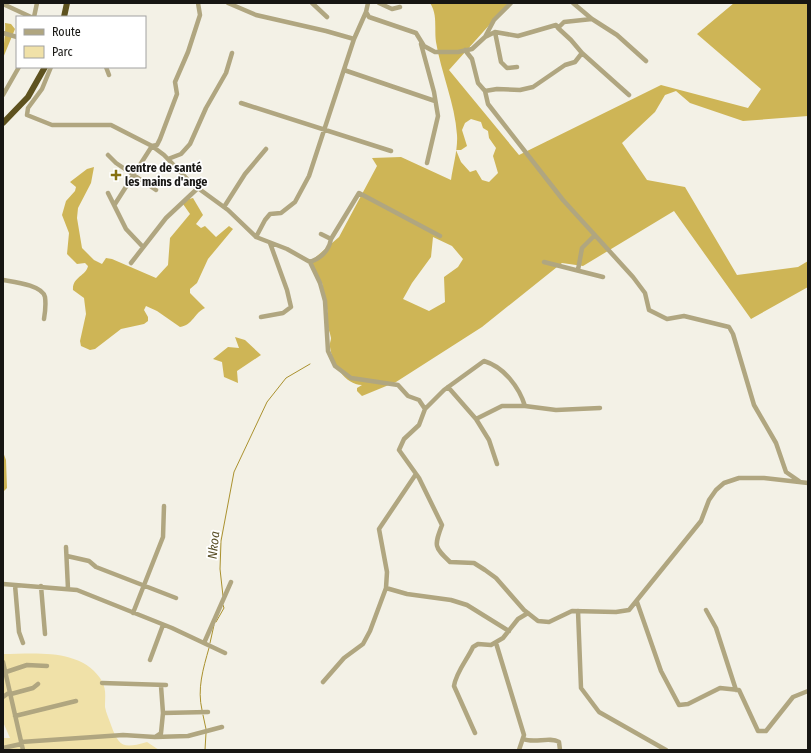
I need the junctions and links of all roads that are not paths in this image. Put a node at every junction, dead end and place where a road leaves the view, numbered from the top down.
1 (38, 3) edge
2 (67, 3) edge
3 (198, 3) edge
4 (228, 3) edge
5 (312, 3) edge
6 (368, 3) edge
7 (379, 3) edge
8 (511, 3) edge
9 (573, 3) edge
10 (3, 4) edge
11 (400, 7) dead end
12 (366, 12) junction
13 (29, 16) edge
14 (34, 16) edge
15 (64, 16) edge
16 (327, 17) dead end
17 (592, 19) junction
18 (558, 28) junction
19 (495, 32) junction
20 (3, 33) edge
21 (16, 37) edge
22 (485, 37) junction
23 (354, 39) junction
24 (420, 40) junction
25 (465, 50) junction
26 (232, 53) dead end
27 (582, 53) junction
28 (646, 61) dead end
29 (517, 67) dead end
30 (18, 68) edge
31 (44, 68) edge
32 (51, 68) edge
33 (106, 68) edge
34 (344, 70) junction
35 (109, 75) dead end
36 (485, 91) junction
37 (3, 95) edge
38 (628, 95) dead end
39 (435, 101) junction
40 (241, 103) dead end
41 (3, 123) edge
42 (324, 130) junction
43 (152, 146) junction
44 (266, 149) dead end
45 (391, 151) dead end
46 (108, 155) dead end
47 (168, 159) junction
48 (427, 163) dead end
49 (135, 175) junction
50 (198, 188) junction
51 (156, 190) dead end
52 (108, 192) dead end
53 (114, 204) junction
54 (224, 207) junction
55 (321, 234) dead end
56 (595, 235) junction
57 (440, 236) dead end
58 (256, 237) junction
59 (331, 239) junction
60 (270, 243) junction
61 (143, 247) junction
62 (310, 262) junction
63 (544, 262) dead end
64 (131, 263) dead end
65 (578, 270) junction
66 (602, 278) dead end
67 (3, 280) edge
68 (261, 317) dead end
69 (44, 319) dead end
70 (448, 387) junction
71 (525, 406) junction
72 (600, 408) dead end
73 (426, 409) junction
74 (476, 419) junction
75 (497, 464) dead end
76 (416, 474) junction
77 (802, 482) junction
78 (808, 483) edge
79 (164, 506) dead end
80 (66, 546) dead end
81 (67, 556) junction
82 (231, 582) dead end
83 (3, 584) edge
84 (15, 585) junction
85 (41, 586) junction
86 (144, 586) junction
87 (386, 588) junction
88 (68, 589) junction
89 (176, 598) dead end
90 (637, 602) junction
91 (706, 610) dead end
92 (578, 612) junction
93 (132, 613) junction
94 (528, 613) junction
95 (162, 625) junction
96 (509, 631) junction
97 (45, 634) dead end
98 (23, 643) dead end
99 (204, 643) junction
100 (496, 643) junction
101 (225, 653) dead end
102 (150, 660) dead end
103 (47, 666) dead end
104 (4, 667) edge
105 (323, 682) dead end
106 (102, 683) dead end
107 (38, 684) dead end
108 (736, 690) junction
109 (808, 691) edge
110 (10, 693) junction
111 (3, 697) edge
112 (76, 701) dead end
113 (208, 712) dead end
114 (163, 713) junction
115 (15, 716) junction
116 (222, 727) dead end
117 (475, 733) dead end
118 (155, 737) junction
119 (523, 739) junction
120 (21, 743) junction
121 (3, 748) edge
122 (23, 750) edge
123 (519, 750) edge
124 (560, 750) edge
125 (666, 750) edge

1 - 14 street
2 - 15 highway
3 - 43 street
4 - 23 street
5 - 16 street
6 - 12 street
7 - 11 street
8 - 22 street
9 - 17 street
10 - 13 street
12 - 23 street
12 - 24 street
17 - 18 street
17 - 28 street
18 - 19 street
18 - 27 street
19 - 22 street
19 - 29 street
20 - 21 street
22 - 25 street
23 - 34 street
24 - 25 street
24 - 39 street
25 - 36 street
26 - 47 street
27 - 36 street
27 - 38 street
30 - 37 street
31 - 41 highway
32 - 43 street
33 - 35 street
34 - 39 street
34 - 42 street
36 - 56 street
39 - 48 street
40 - 42 street
42 - 45 street
42 - 58 street
43 - 47 street
43 - 49 street
44 - 54 street
46 - 49 street
47 - 50 street
49 - 51 street
49 - 53 street
50 - 54 street
50 - 61 street
52 - 53 street
53 - 61 street
54 - 58 street
55 - 59 street
56 - 65 street
56 - 77 street
57 - 59 street
58 - 60 street
59 - 62 street
60 - 62 street
60 - 68 street
61 - 64 street
62 - 73 street
63 - 65 street
65 - 66 street
67 - 69 street
70 - 71 street
70 - 73 street
70 - 74 street
71 - 72 street
71 - 74 street
73 - 76 street
74 - 75 street
76 - 87 street
76 - 94 street
77 - 78 street
77 - 90 street
79 - 86 street
80 - 81 street
81 - 86 street
81 - 88 street
82 - 99 street
83 - 84 street
84 - 85 street
84 - 98 street
85 - 88 street
85 - 97 street
86 - 89 street
86 - 93 street
87 - 96 street
87 - 105 street
88 - 93 street
90 - 92 street
90 - 108 street
91 - 108 street
92 - 94 street
92 - 125 street
93 - 95 street
94 - 96 street
95 - 99 street
95 - 102 street
96 - 100 street
99 - 101 street
100 - 117 street
100 - 119 street
103 - 104 street
104 - 110 street
106 - 114 street
107 - 110 street
108 - 109 street
110 - 111 street
110 - 115 street
112 - 115 street
113 - 114 street
114 - 118 street
115 - 120 street
116 - 118 street
118 - 120 street
119 - 123 street
119 - 124 street
120 - 121 street
120 - 122 street

